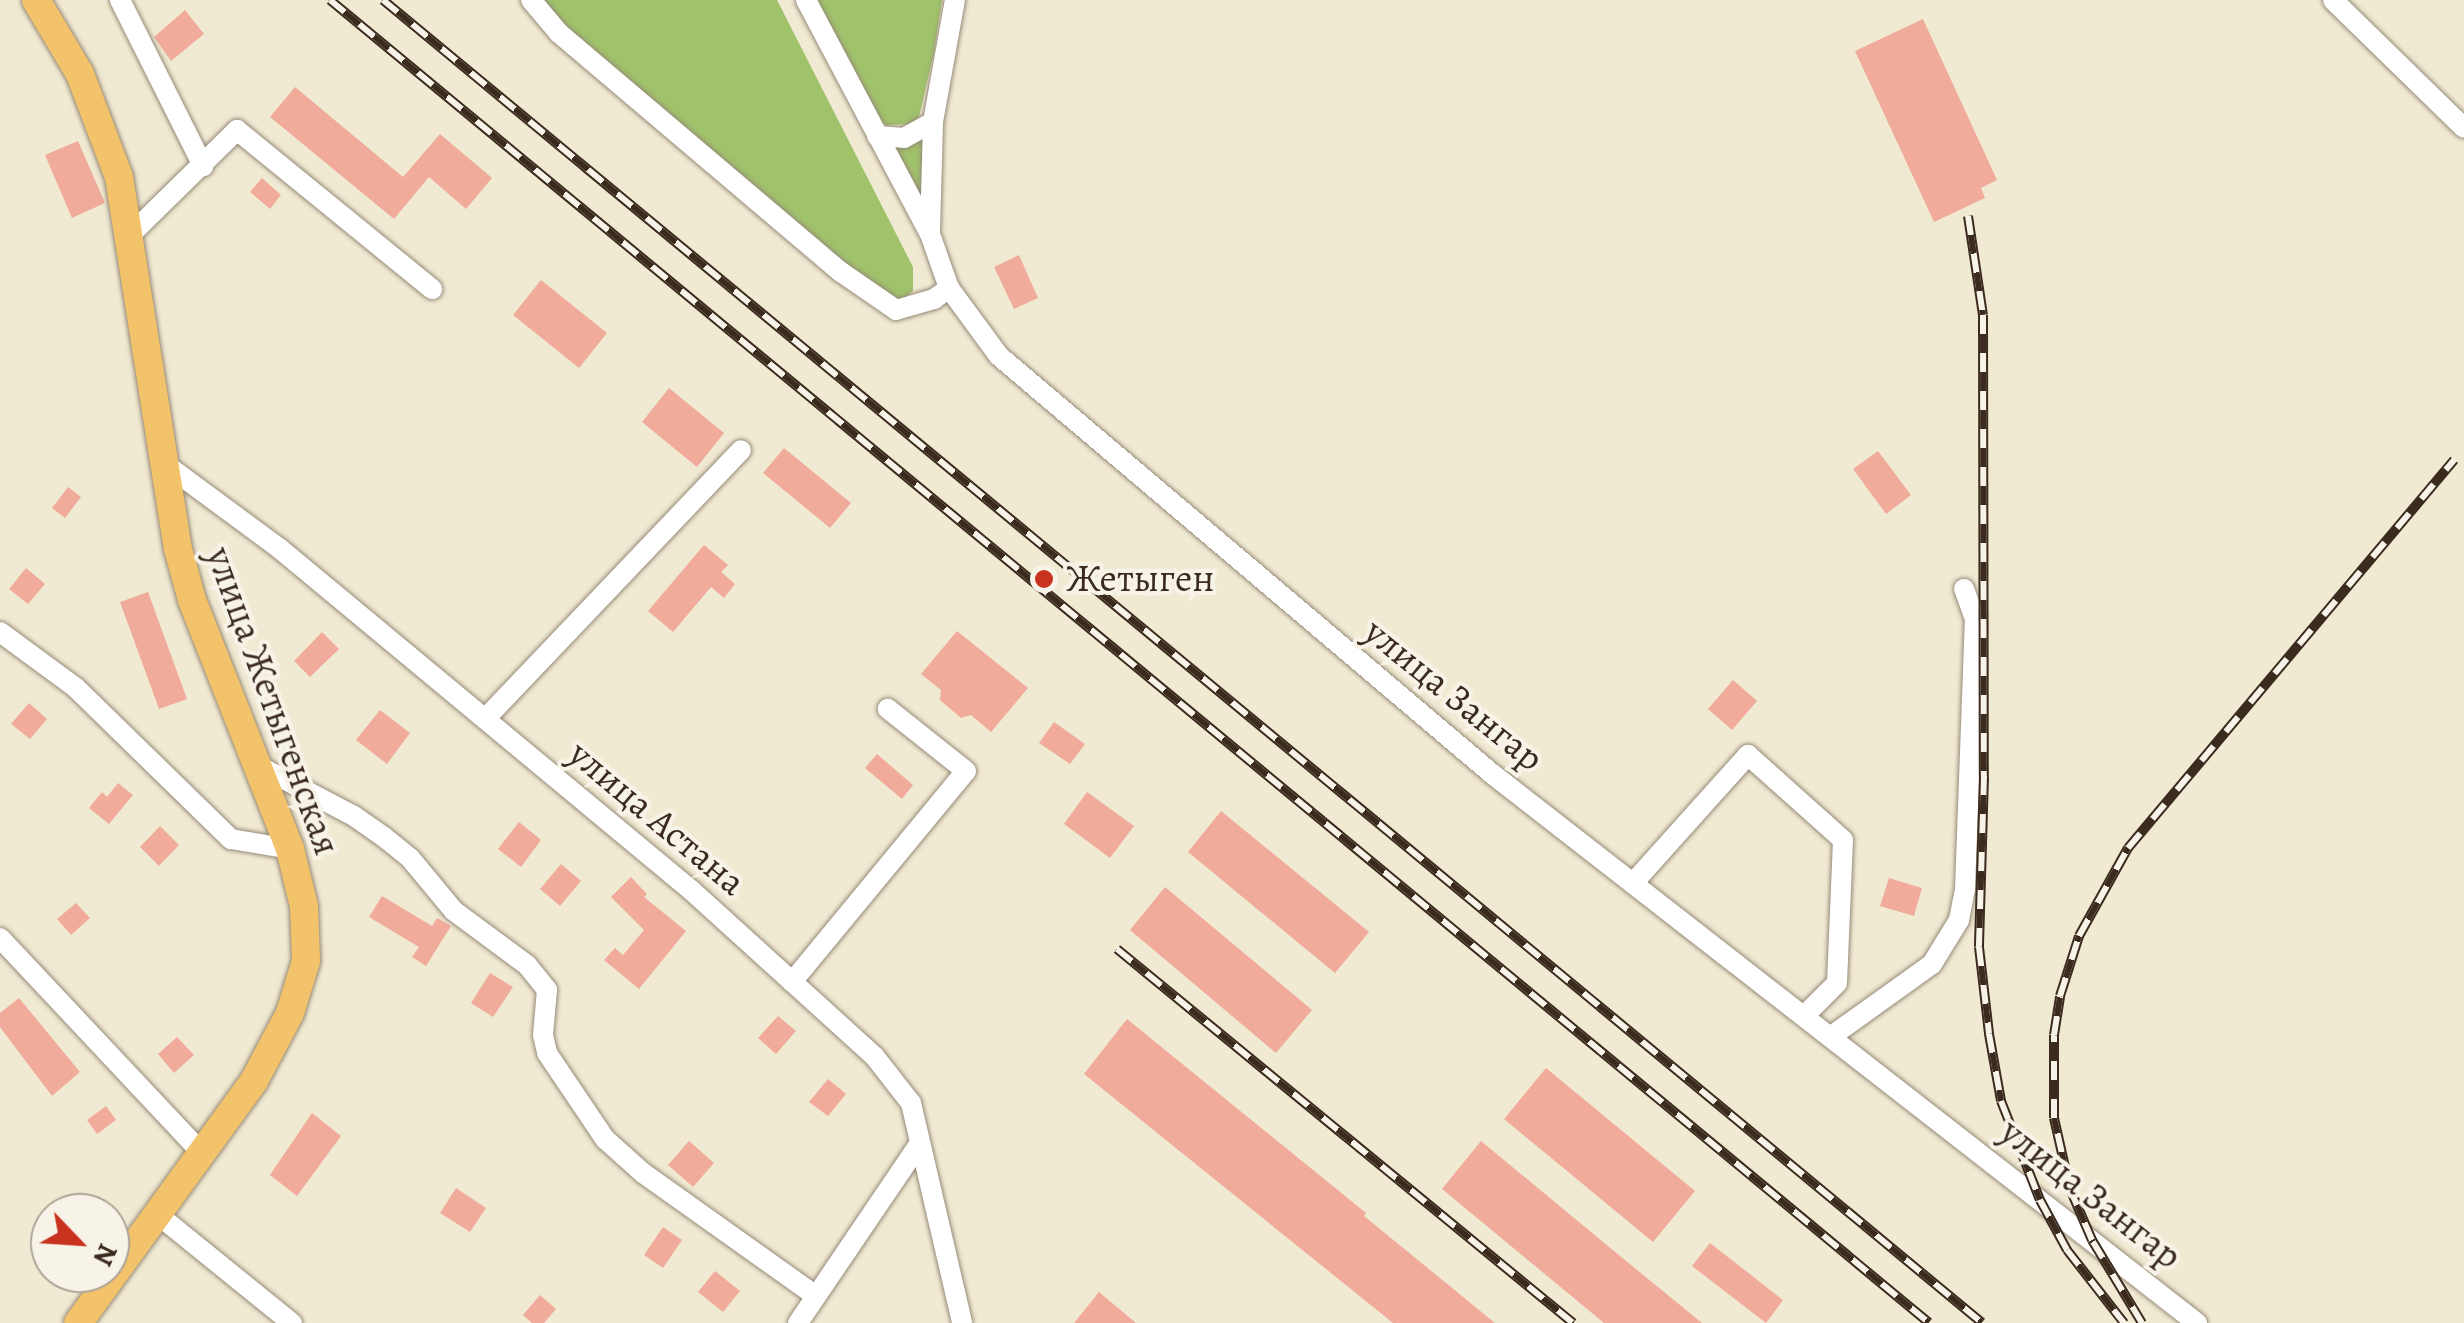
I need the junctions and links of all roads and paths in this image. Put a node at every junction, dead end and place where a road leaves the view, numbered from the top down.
1 (36, 0) edge
2 (120, 0) edge
3 (532, 0) edge
4 (806, 0) edge
5 (955, 0) edge
6 (2333, 0) edge
7 (933, 122) junction
8 (2464, 128) edge
9 (876, 136) junction
10 (202, 166) junction
11 (930, 234) junction
12 (128, 237) junction
13 (949, 288) junction
14 (432, 289) dead end
15 (740, 450) dead end
16 (165, 464) junction
17 (1964, 589) dead end
18 (0, 632) edge
19 (888, 709) dead end
20 (486, 720) junction
21 (260, 766) junction
22 (290, 849) junction
23 (1634, 882) junction
24 (0, 938) edge
25 (792, 982) junction
26 (1806, 1014) junction
27 (1832, 1035) junction
28 (920, 1143) junction
29 (202, 1152) junction
30 (156, 1213) junction
31 (816, 1296) junction
32 (78, 1323) edge
33 (292, 1323) edge
34 (798, 1323) edge
35 (962, 1323) edge
36 (2197, 1323) edge

1 - 12 main road, улица Жетыгенская
2 - 10 street
3 - 13 street
4 - 9 street, улица Зангар
5 - 7 street
6 - 8 street
7 - 9 street
7 - 11 street
9 - 11 street, улица Зангар
10 - 12 street
10 - 14 street
11 - 13 street, улица Зангар
12 - 16 main road, улица Жетыгенская
13 - 23 street, улица Зангар
15 - 20 street
16 - 20 street, улица Астана
16 - 21 main road, улица Жетыгенская
17 - 27 street
18 - 22 street
19 - 25 street
20 - 25 street, улица Астана
21 - 22 main road, улица Жетыгенская
21 - 31 street
22 - 29 main road, улица Жетыгенская
23 - 26 street, улица Зангар
23 - 26 street
24 - 29 street
25 - 28 street, улица Астана
26 - 27 street, улица Зангар
27 - 36 street, улица Зангар
28 - 31 street
28 - 35 street, улица Астана
29 - 30 main road, улица Жетыгенская
30 - 32 main road, улица Жетыгенская
30 - 33 street
31 - 34 street

